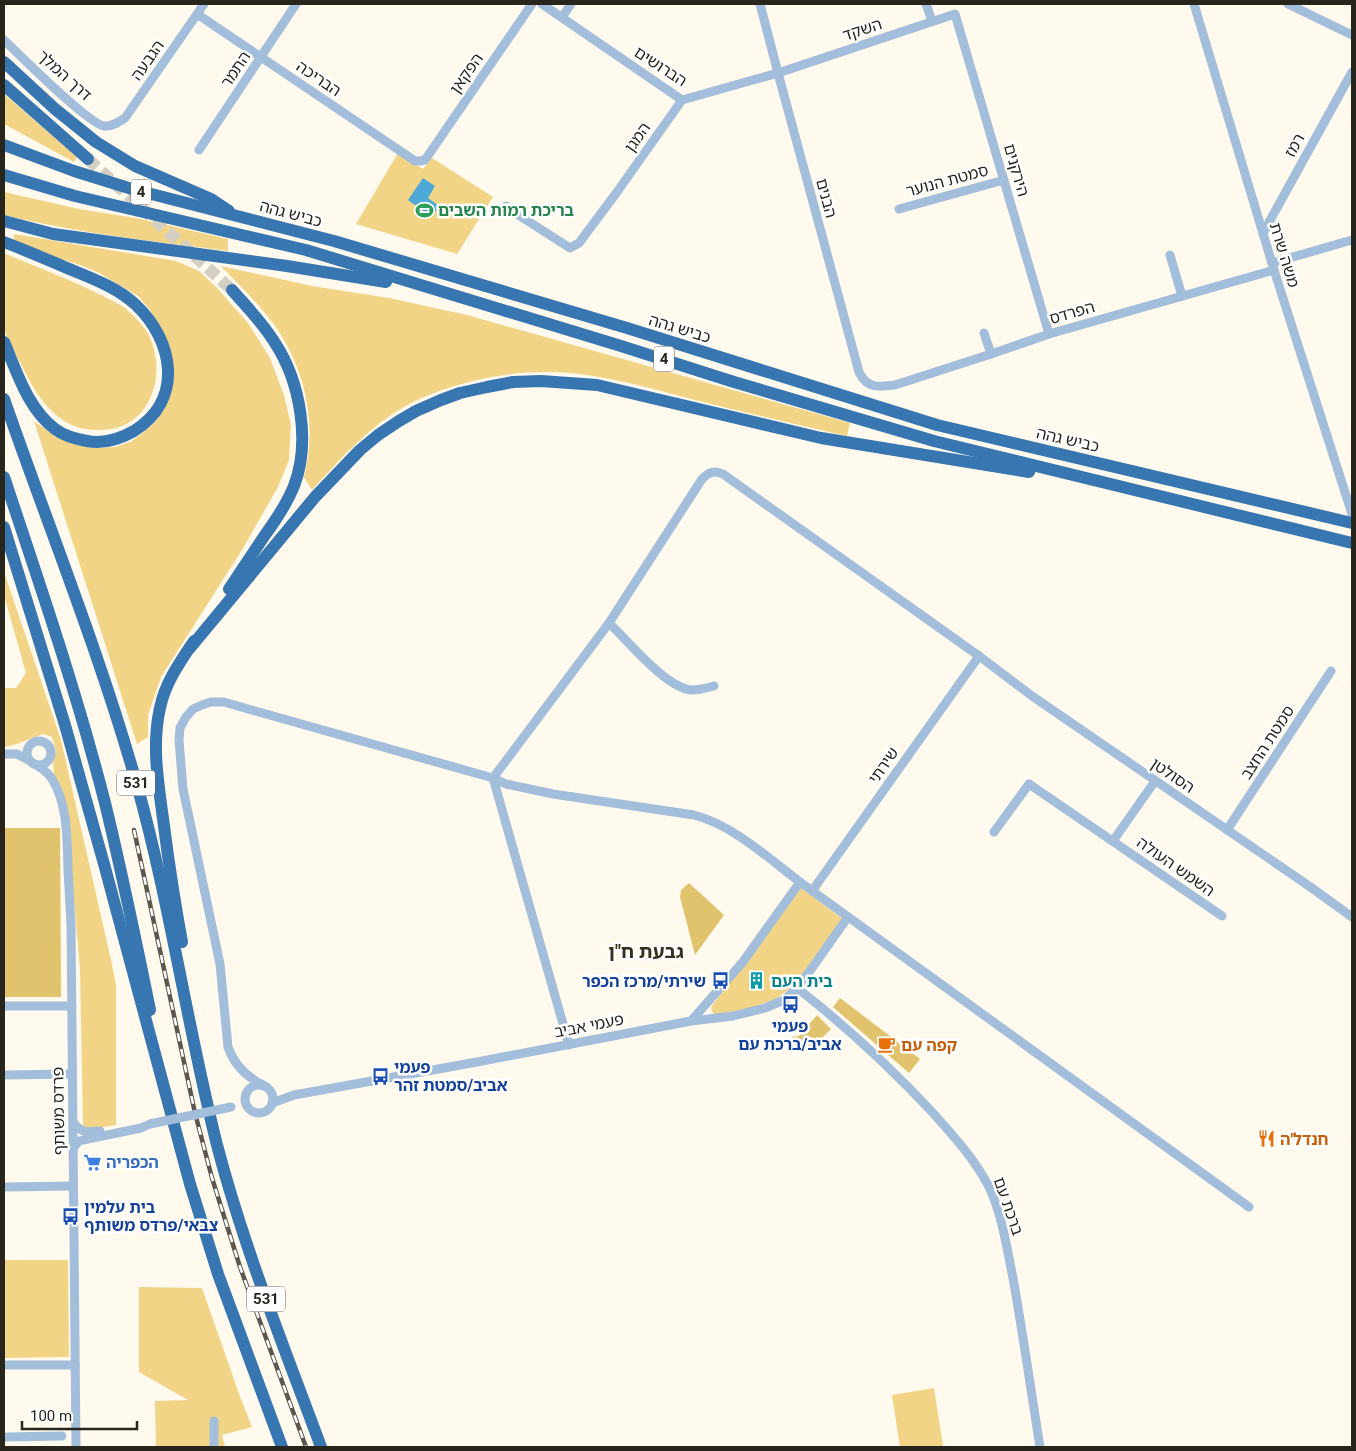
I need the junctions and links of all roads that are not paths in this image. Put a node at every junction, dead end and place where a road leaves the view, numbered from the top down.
1 (204, 4) edge
2 (296, 4) edge
3 (532, 4) edge
4 (542, 4) edge
5 (571, 4) edge
6 (760, 4) edge
7 (926, 4) edge
8 (1194, 4) edge
9 (1288, 4) edge
10 (197, 14) junction
11 (955, 14) joint
12 (562, 18) junction
13 (932, 22) junction
14 (1352, 36) edge
15 (4, 40) edge
16 (260, 57) junction
17 (4, 62) edge
18 (778, 72) junction
19 (1352, 72) edge
20 (4, 85) edge
21 (682, 100) junction
22 (110, 126) joint
23 (4, 145) edge
24 (199, 150) dead end
25 (88, 159) tunnel mouth
26 (425, 160) joint
27 (4, 175) edge
28 (1004, 180) junction
29 (506, 206) dead end
30 (899, 209) dead end
31 (237, 216) junction
32 (4, 221) edge
33 (1263, 233) junction
34 (1352, 240) edge
35 (4, 242) edge
36 (1170, 256) dead end
37 (1273, 266) junction
38 (232, 290) tunnel mouth
39 (1182, 296) junction
40 (484, 304) junction
41 (984, 332) dead end
42 (1049, 334) junction
43 (4, 342) edge
44 (991, 354) junction
45 (880, 386) joint
46 (4, 400) edge
47 (4, 477) edge
48 (1121, 487) junction
49 (1352, 514) edge
50 (1352, 523) edge
51 (4, 527) edge
52 (1352, 543) edge
53 (610, 623) junction
54 (190, 648) junction
55 (979, 656) junction
56 (1331, 671) dead end
57 (714, 686) dead end
58 (28, 747) junction
59 (4, 754) edge
60 (17, 754) junction
61 (50, 760) junction
62 (32, 762) junction
63 (51, 777) junction
64 (493, 778) junction
65 (1155, 781) junction
66 (1227, 830) junction
67 (994, 832) dead end
68 (1113, 841) junction
69 (800, 882) junction
70 (812, 891) junction
71 (848, 916) junction
72 (1222, 916) dead end
73 (1352, 917) edge
74 (797, 988) junction
75 (4, 1006) edge
76 (72, 1006) junction
77 (691, 1021) junction
78 (569, 1044) junction
79 (242, 1070) junction
80 (72, 1074) junction
81 (4, 1075) edge
82 (268, 1088) junction
83 (246, 1094) junction
84 (294, 1095) junction
85 (272, 1103) junction
86 (231, 1107) junction
87 (248, 1108) junction
88 (73, 1122) junction
89 (150, 1124) junction
90 (178, 1140) junction
91 (73, 1148) junction
92 (218, 1149) junction
93 (73, 1186) junction
94 (4, 1187) edge
95 (1249, 1207) dead end
96 (4, 1365) edge
97 (75, 1365) junction
98 (214, 1421) dead end
99 (62, 1436) dead end
100 (4, 1437) edge
101 (281, 1446) edge
102 (76, 1447) edge
103 (214, 1447) edge
104 (322, 1447) edge
105 (1040, 1447) edge

1 - 10 street, הגבעה
2 - 16 street, התמר
3 - 26 street, הפקאן
4 - 12 street, הברושים
5 - 12 street
6 - 18 street, הבנים
7 - 13 street
8 - 33 street, משה שרת
9 - 14 street
10 - 16 street, הבריכה
10 - 22 street, הגבעה
11 - 13 street, השקד
11 - 28 street, הירקנים
12 - 21 street, הברושים
13 - 18 street, השקד
15 - 22 street, דרך המלך
16 - 24 street, התמר
16 - 26 street, הבריכה
17 - 31 highway
18 - 21 street, הברושים
18 - 45 street, הבנים
19 - 33 street, רמז
20 - 25 highway
21 - 29 street, המגן
23 - 31 highway, כביש גהה / 4
27 - 40 highway, כביש גהה / 4
28 - 30 street, סמטת הנוער
28 - 42 street, הירקנים
31 - 50 highway, כביש גהה / 4
32 - 40 highway
33 - 37 street, משה שרת
34 - 37 street, הפרדס
35 - 43 highway
36 - 39 street
37 - 39 street, הפרדס
37 - 49 street, משה שרת
38 - 54 highway
39 - 42 street, הפרדס
40 - 48 highway, כביש גהה / 4
41 - 44 street
42 - 44 street, הפרדס
44 - 45 street, הפרדס
46 - 92 highway, 531
47 - 90 highway, 531
48 - 52 highway, כביש גהה / 4
48 - 54 highway
51 - 90 highway
53 - 55 street, הסולטן
53 - 57 street
53 - 64 street
54 - 92 highway
55 - 65 street, הסולטן
55 - 70 street, שירתי
56 - 66 street, סמטת החצב
58 - 60 street
58 - 61 street
58 - 62 street
59 - 60 street
60 - 62 street, פרדס משותף
61 - 62 street
61 - 63 street, פרדס משותף
62 - 63 street, פרדס משותף
63 - 76 street, פרדס משותף
64 - 69 street
64 - 78 street
64 - 79 street
65 - 66 street, הסולטן
65 - 68 street, השמש העולה
66 - 73 street, הסולטן
67 - 68 street, השמש העולה
68 - 72 street, השמש העולה
69 - 70 street
69 - 77 street
70 - 71 street
71 - 74 street, פעמי אביב
71 - 95 street
74 - 77 street, פעמי אביב
74 - 105 street, ברכת עם
75 - 76 street
76 - 80 street, פרדס משותף
77 - 78 street, פעמי אביב
78 - 84 street, פעמי אביב
79 - 82 street
79 - 83 street
80 - 81 street
80 - 88 street, פרדס משותף
82 - 83 street
82 - 84 street, פעמי אביב
82 - 85 street
83 - 86 street
83 - 87 street
84 - 85 street, פעמי אביב
85 - 87 street
86 - 87 street
86 - 89 street, bridge
88 - 89 street
88 - 91 street, פרדס משותף
89 - 91 street
90 - 101 highway, 531
91 - 93 street, פרדס משותף
92 - 104 highway, 531
93 - 94 street
93 - 97 street, פרדס משותף
96 - 97 street
97 - 102 street, פרדס משותף
98 - 103 street
99 - 100 street

